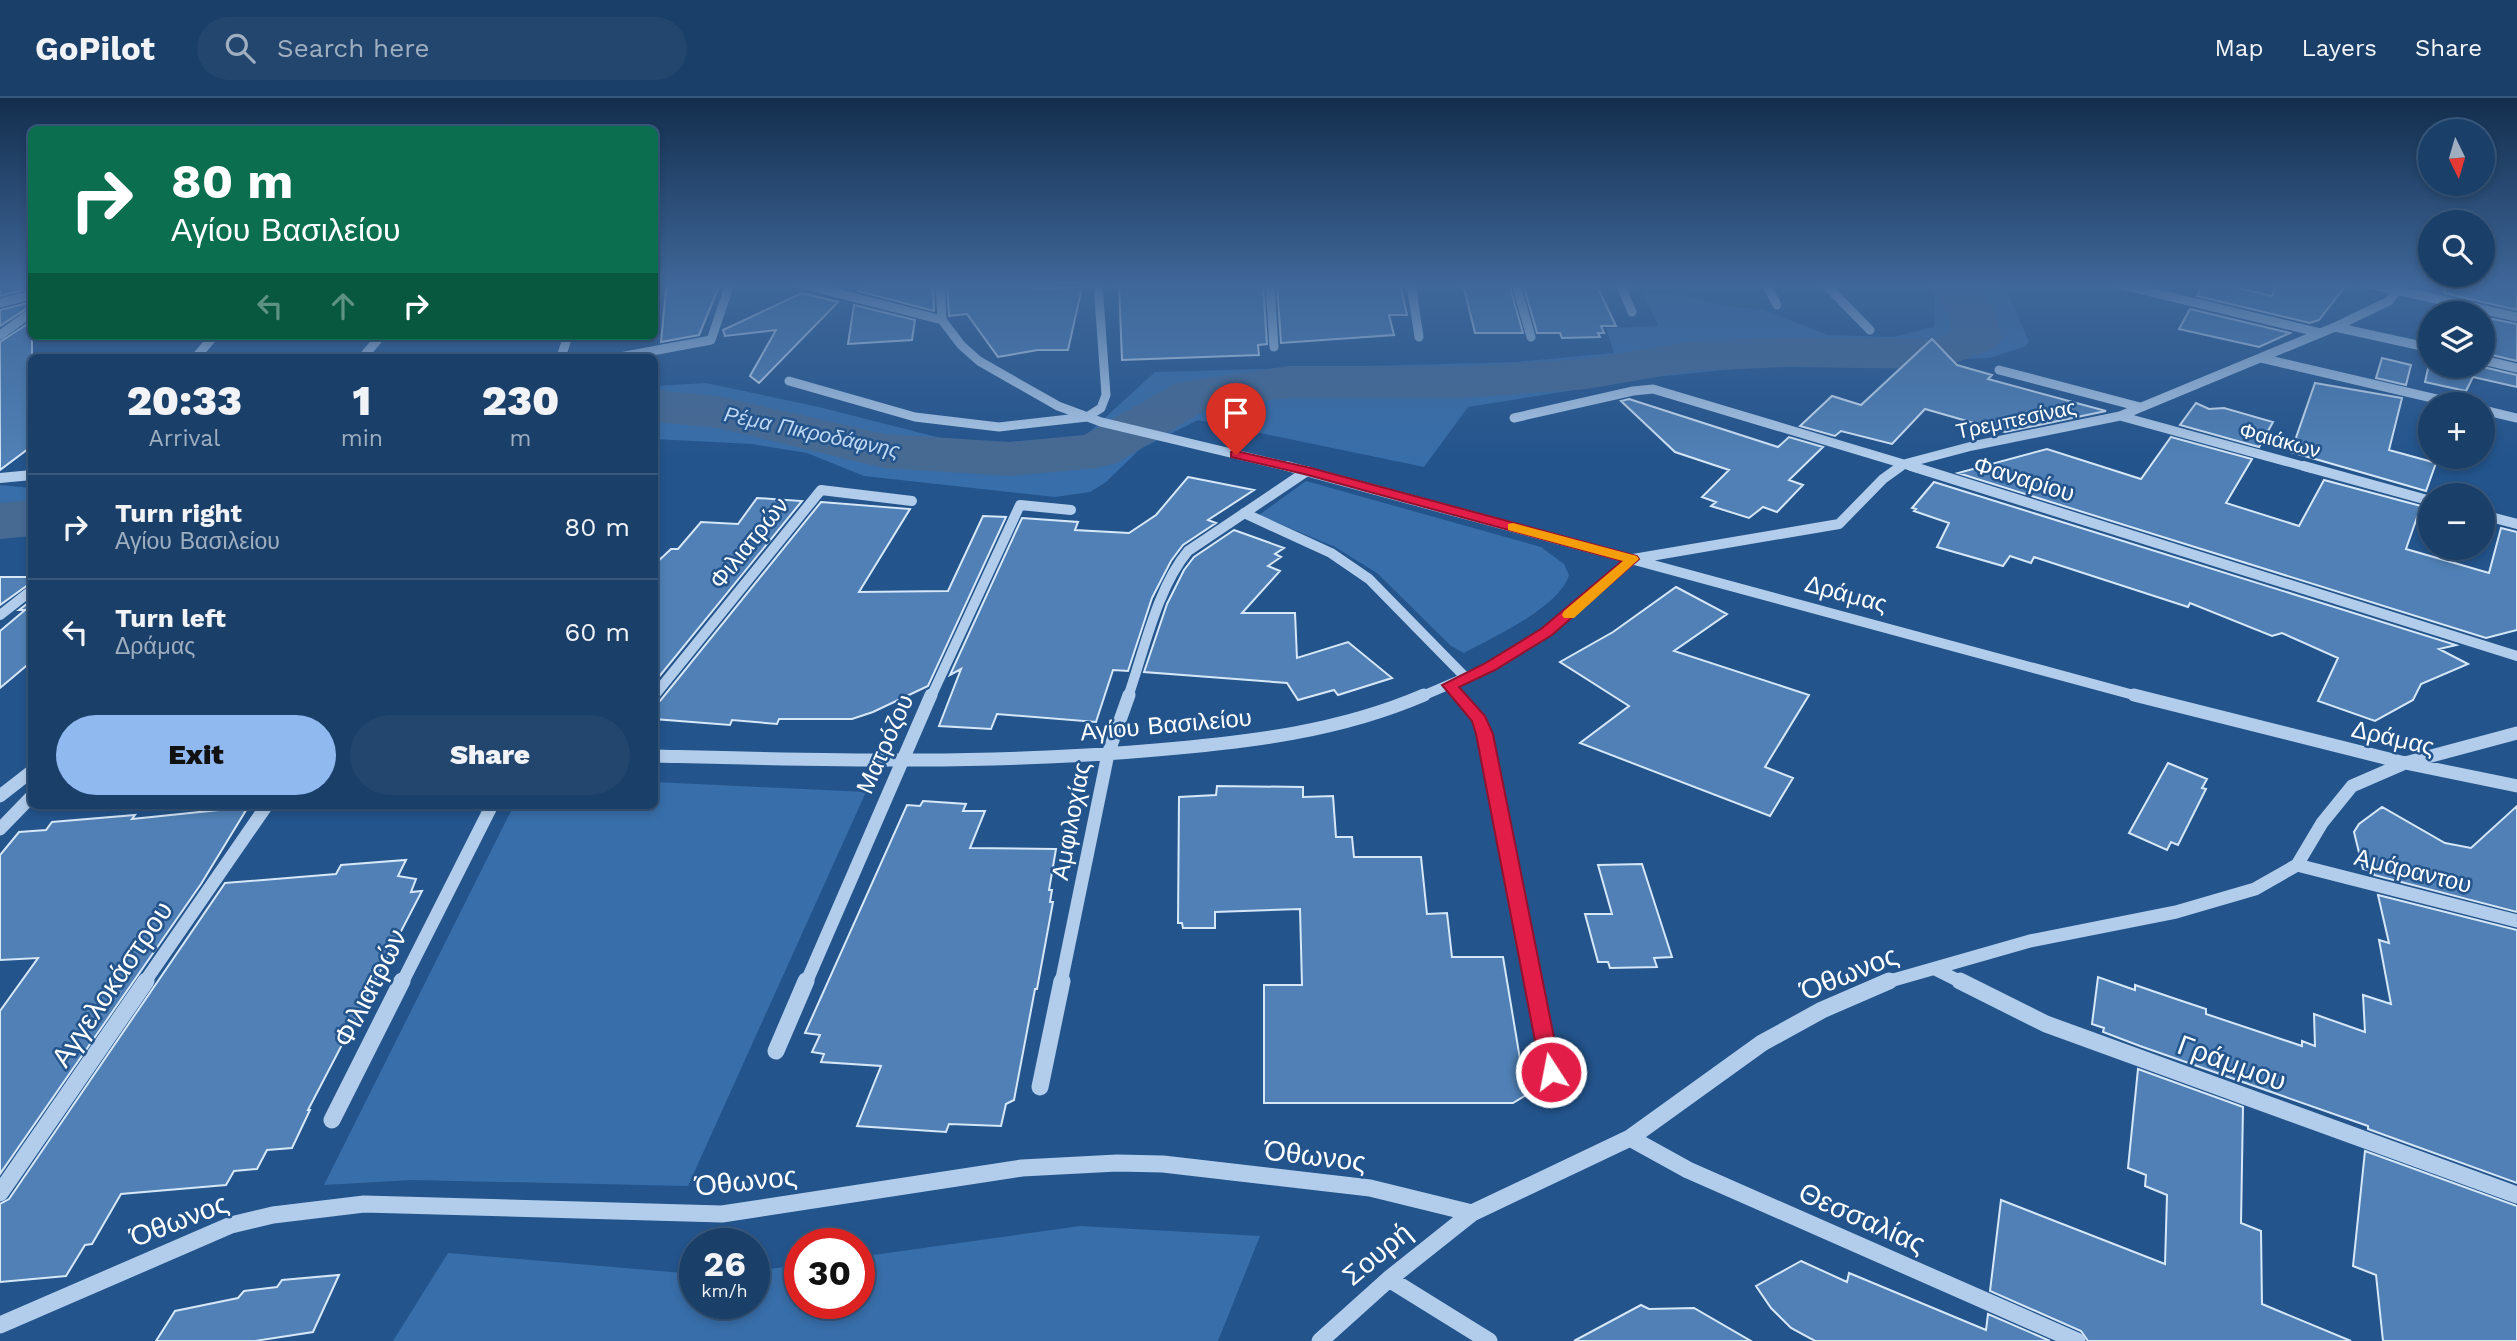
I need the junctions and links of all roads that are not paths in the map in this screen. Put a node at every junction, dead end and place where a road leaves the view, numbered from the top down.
1 (706, 342) edge
2 (959, 342) edge
3 (1102, 342) edge
4 (1274, 342) edge
5 (2299, 342) edge
6 (1274, 347) dead end
7 (639, 354) edge
8 (2261, 358) junction
9 (2495, 363) edge
10 (2517, 368) edge
11 (1999, 370) dead end
12 (789, 381) dead end
13 (2418, 395) edge
14 (2140, 407) junction
15 (2495, 413) edge
16 (2120, 416) junction
17 (1087, 417) junction
18 (1514, 418) dead end
19 (2517, 418) edge
20 (1904, 464) junction
21 (1307, 471) junction
22 (28, 475) edge
23 (0, 478) edge
24 (2418, 496) edge
25 (912, 501) dead end
26 (1071, 510) dead end
27 (1244, 513) junction
28 (2495, 518) edge
29 (2517, 524) edge
30 (1633, 559) junction
31 (28, 593) edge
32 (0, 615) edge
33 (2517, 656) edge
34 (1466, 678) junction
35 (1450, 685) junction
36 (658, 691) edge
37 (2517, 733) edge
38 (1108, 754) junction
39 (658, 756) edge
40 (904, 762) junction
41 (2405, 763) junction
42 (28, 774) edge
43 (2517, 786) edge
44 (28, 796) edge
45 (0, 798) edge
46 (28, 800) edge
47 (264, 809) edge
48 (490, 809) edge
49 (0, 829) edge
50 (2297, 865) junction
51 (2517, 921) edge
52 (1935, 969) junction
53 (776, 1051) dead end
54 (1551, 1072) dead end
55 (1040, 1087) dead end
56 (332, 1120) dead end
57 (1630, 1138) junction
58 (0, 1193) edge
59 (2517, 1195) edge
60 (1472, 1213) junction
61 (1389, 1279) junction
62 (0, 1325) edge
63 (1320, 1341) edge
64 (1489, 1341) edge
65 (2077, 1341) edge

1 - 7 street
2 - 17 street, Δράμας
3 - 17 street
4 - 6 street
5 - 8 street, Τρεμπεσίνας
8 - 13 street
8 - 14 street, Τρεμπεσίνας
9 - 10 street
11 - 14 street
12 - 17 street
14 - 16 street, Τρεμπεσίνας
15 - 19 street
16 - 20 street, Τρεμπεσίνας
16 - 24 street, Φαιάκων
17 - 21 street, Δράμας
18 - 20 street, Φαναρίου
20 - 30 street, Τρεμπεσίνας
20 - 33 street, Φαναρίου
21 - 27 street, Αμφιλοχίας
21 - 30 street, Δράμας
22 - 23 street
25 - 36 street, Φιλιατρών
26 - 40 street, Ματρόζου
27 - 34 street
27 - 38 street, Αμφιλοχίας
28 - 29 street
30 - 34 street, Αγίου Βασιλείου
30 - 41 street, Δράμας
31 - 32 street
34 - 35 street, Αγίου Βασιλείου
35 - 38 street, Αγίου Βασιλείου
35 - 54 street
37 - 41 street, Όθωνος
38 - 40 street, Αγίου Βασιλείου
38 - 55 street, Αμφιλοχίας
39 - 40 street, Αγίου Βασιλείου
40 - 53 street, Ματρόζου
41 - 43 street, Δράμας
41 - 50 street, Όθωνος
42 - 45 street
44 - 45 street
46 - 49 street
47 - 58 street, Αγγελοκάστρου
48 - 56 street, Φιλιατρών
50 - 51 street, Αμάραντου
50 - 52 street, Όθωνος
52 - 57 street, Όθωνος
52 - 59 street, Γράμμου
57 - 60 street, Όθωνος
57 - 65 street, Θεσσαλίας
60 - 61 street, Σουρή
60 - 62 street, Όθωνος
61 - 63 street, Σουρή
61 - 64 street

